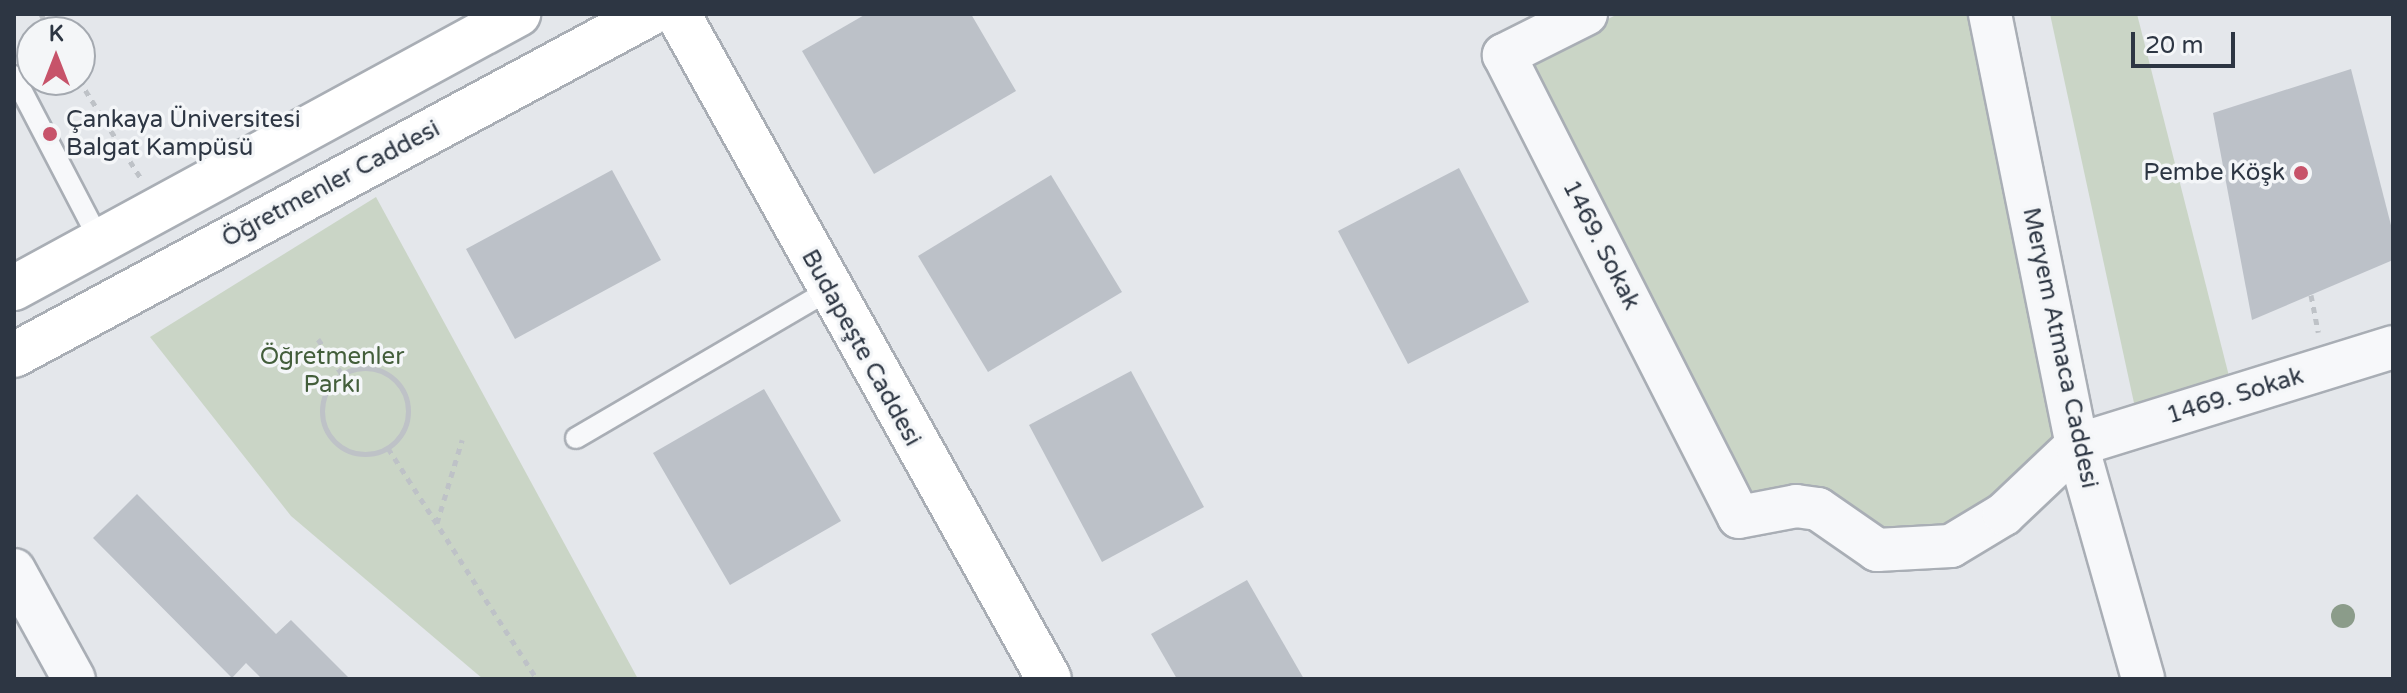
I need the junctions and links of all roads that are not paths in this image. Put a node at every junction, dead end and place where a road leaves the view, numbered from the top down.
1 (518, 14) edge
2 (649, 14) edge
3 (678, 14) edge
4 (1586, 14) edge
5 (1990, 14) edge
6 (14, 76) edge
7 (100, 241) junction
8 (14, 288) edge
9 (828, 291) junction
10 (2393, 347) edge
11 (14, 355) edge
12 (576, 438) dead end
13 (2077, 445) junction
14 (17, 581) edge
15 (74, 679) edge
16 (1049, 679) edge
17 (2143, 679) edge

1 - 7 main road
2 - 11 main road, Öğretmenler Caddesi
3 - 9 main road, Budapeşte Caddesi
4 - 13 street, 1469. Sokak
5 - 13 street, Meryem Atmaca Caddesi
6 - 7 lane
7 - 8 main road
9 - 12 lane
9 - 16 main road, Budapeşte Caddesi
10 - 13 street, 1469. Sokak
13 - 17 street, Meryem Atmaca Caddesi
14 - 15 street

